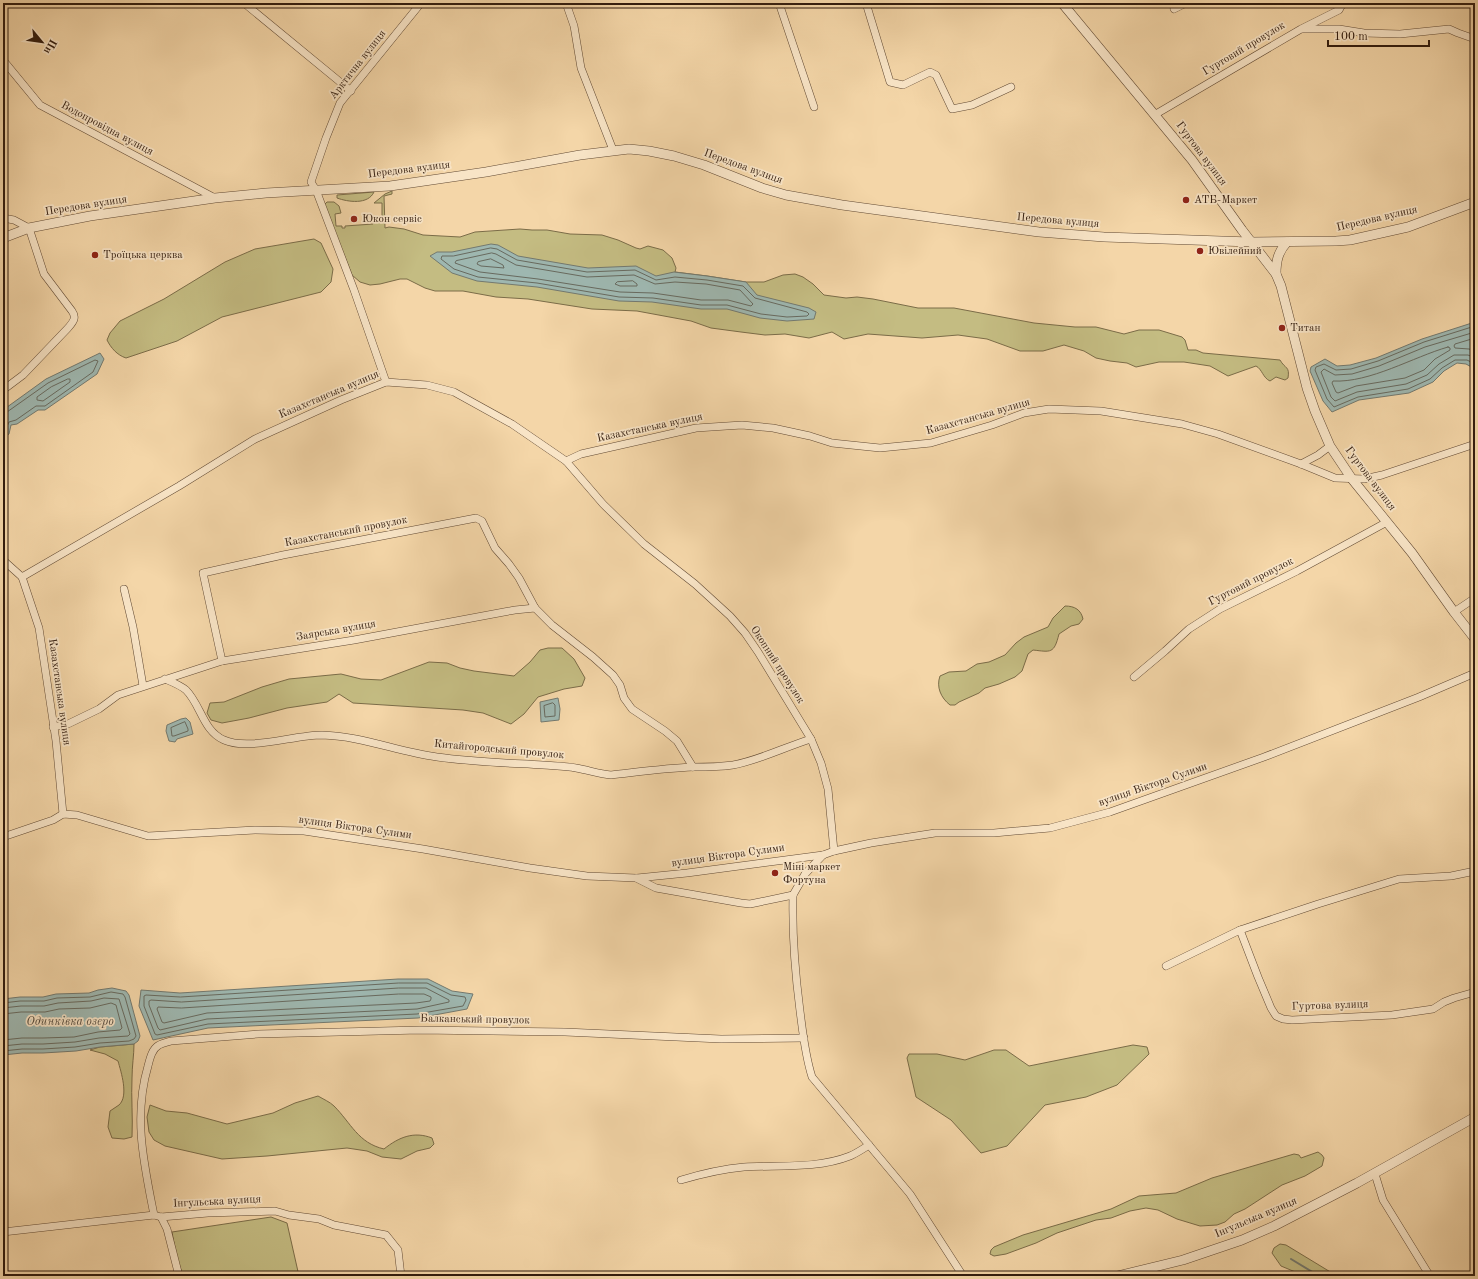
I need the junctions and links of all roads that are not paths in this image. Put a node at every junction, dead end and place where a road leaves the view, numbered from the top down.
1 (244, 3) edge
2 (421, 3) edge
3 (566, 3) edge
4 (779, 3) edge
5 (866, 3) edge
6 (1062, 3) edge
7 (1186, 3) edge
8 (1343, 3) edge
9 (1174, 8) dead end
10 (1300, 29) junction
11 (1475, 39) edge
12 (3, 60) edge
13 (1011, 87) dead end
14 (351, 91) junction
15 (814, 107) dead end
16 (1156, 114) junction
17 (613, 150) junction
18 (316, 190) junction
19 (215, 198) junction
20 (1475, 202) edge
21 (3, 218) edge
22 (29, 228) junction
23 (3, 238) edge
24 (1251, 242) junction
25 (1287, 242) junction
26 (1276, 274) junction
27 (386, 382) junction
28 (3, 390) edge
29 (1475, 444) edge
30 (1330, 446) junction
31 (566, 461) junction
32 (1301, 464) junction
33 (1352, 479) junction
34 (1387, 522) junction
35 (3, 560) edge
36 (22, 577) junction
37 (124, 589) dead end
38 (1475, 598) edge
39 (535, 608) junction
40 (1454, 612) junction
41 (1475, 639) edge
42 (222, 661) junction
43 (1475, 673) edge
44 (1134, 677) dead end
45 (165, 679) junction
46 (143, 686) junction
47 (53, 727) junction
48 (811, 739) junction
49 (693, 767) junction
50 (63, 814) junction
51 (3, 837) edge
52 (834, 851) junction
53 (823, 855) junction
54 (1475, 871) edge
55 (636, 878) junction
56 (793, 895) junction
57 (1240, 930) junction
58 (1166, 966) dead end
59 (1475, 992) edge
60 (804, 1038) junction
61 (1475, 1117) edge
62 (869, 1145) junction
63 (1375, 1174) junction
64 (680, 1180) dead end
65 (158, 1216) junction
66 (3, 1232) edge
67 (179, 1276) edge
68 (401, 1276) edge
69 (964, 1276) edge
70 (1117, 1276) edge
71 (1431, 1276) edge

1 - 14 street
2 - 14 street, Арктична вулиця
3 - 17 street
4 - 15 street
5 - 13 street
6 - 16 street, Гуртова вулиця
7 - 9 street
8 - 10 street, Гуртовий провулок
10 - 11 street
10 - 16 street, Гуртовий провулок
12 - 19 street, Водопровідна вулиця
14 - 18 street, Арктична вулиця
16 - 24 street, Гуртова вулиця
17 - 18 street, Передова вулиця
17 - 24 street, Передова вулиця
18 - 19 street, Передова вулиця
18 - 27 street
19 - 22 street, Передова вулиця
20 - 25 street, Передова вулиця
21 - 22 street
22 - 23 street, Передова вулиця
22 - 28 street
24 - 25 street, Передова вулиця
24 - 26 street, Гуртова вулиця
25 - 26 street
26 - 30 street, Гуртова вулиця
27 - 31 street, Казахстанська вулиця
27 - 36 street, Казахстанська вулиця
29 - 33 street, Казахстанська вулиця
30 - 32 street
30 - 33 street, Гуртова вулиця
31 - 32 street, Казахстанська вулиця
31 - 48 street, Окопний провулок
32 - 33 street, Казахстанська вулиця
33 - 34 street, Гуртова вулиця
34 - 40 street, Гуртова вулиця
34 - 44 street, Гуртовий провулок
35 - 36 street, Казахстанська вулиця
36 - 47 street, Казахстанська вулиця
37 - 46 street
38 - 40 street
39 - 42 street, Заярська вулиця
39 - 42 street, Казахстанський провулок
39 - 49 street
40 - 41 street, Гуртова вулиця
42 - 45 street, Заярська вулиця
43 - 52 street, вулиця Віктора Сулими
45 - 46 street, Заярська вулиця
45 - 49 street, Китайгородський провулок
46 - 47 street, Заярська вулиця
47 - 50 street, Казахстанська вулиця
48 - 49 street, Китайгородський провулок
48 - 52 street, Окопний провулок
50 - 51 street
50 - 55 street, вулиця Віктора Сулими
52 - 53 street, вулиця Віктора Сулими
53 - 55 street, вулиця Віктора Сулими
53 - 56 street, вулиця Віктора Сулими
54 - 57 street
55 - 56 street, вулиця Віктора Сулими
56 - 60 street
57 - 58 street
57 - 59 street, Гуртова вулиця
60 - 62 street
60 - 65 street, Балканський провулок
61 - 63 street, Інгульська вулиця
62 - 64 street
62 - 69 street
63 - 70 street, Інгульська вулиця
63 - 71 street
65 - 66 street, Інгульська вулиця
65 - 67 street
65 - 68 street, Інгульська вулиця

